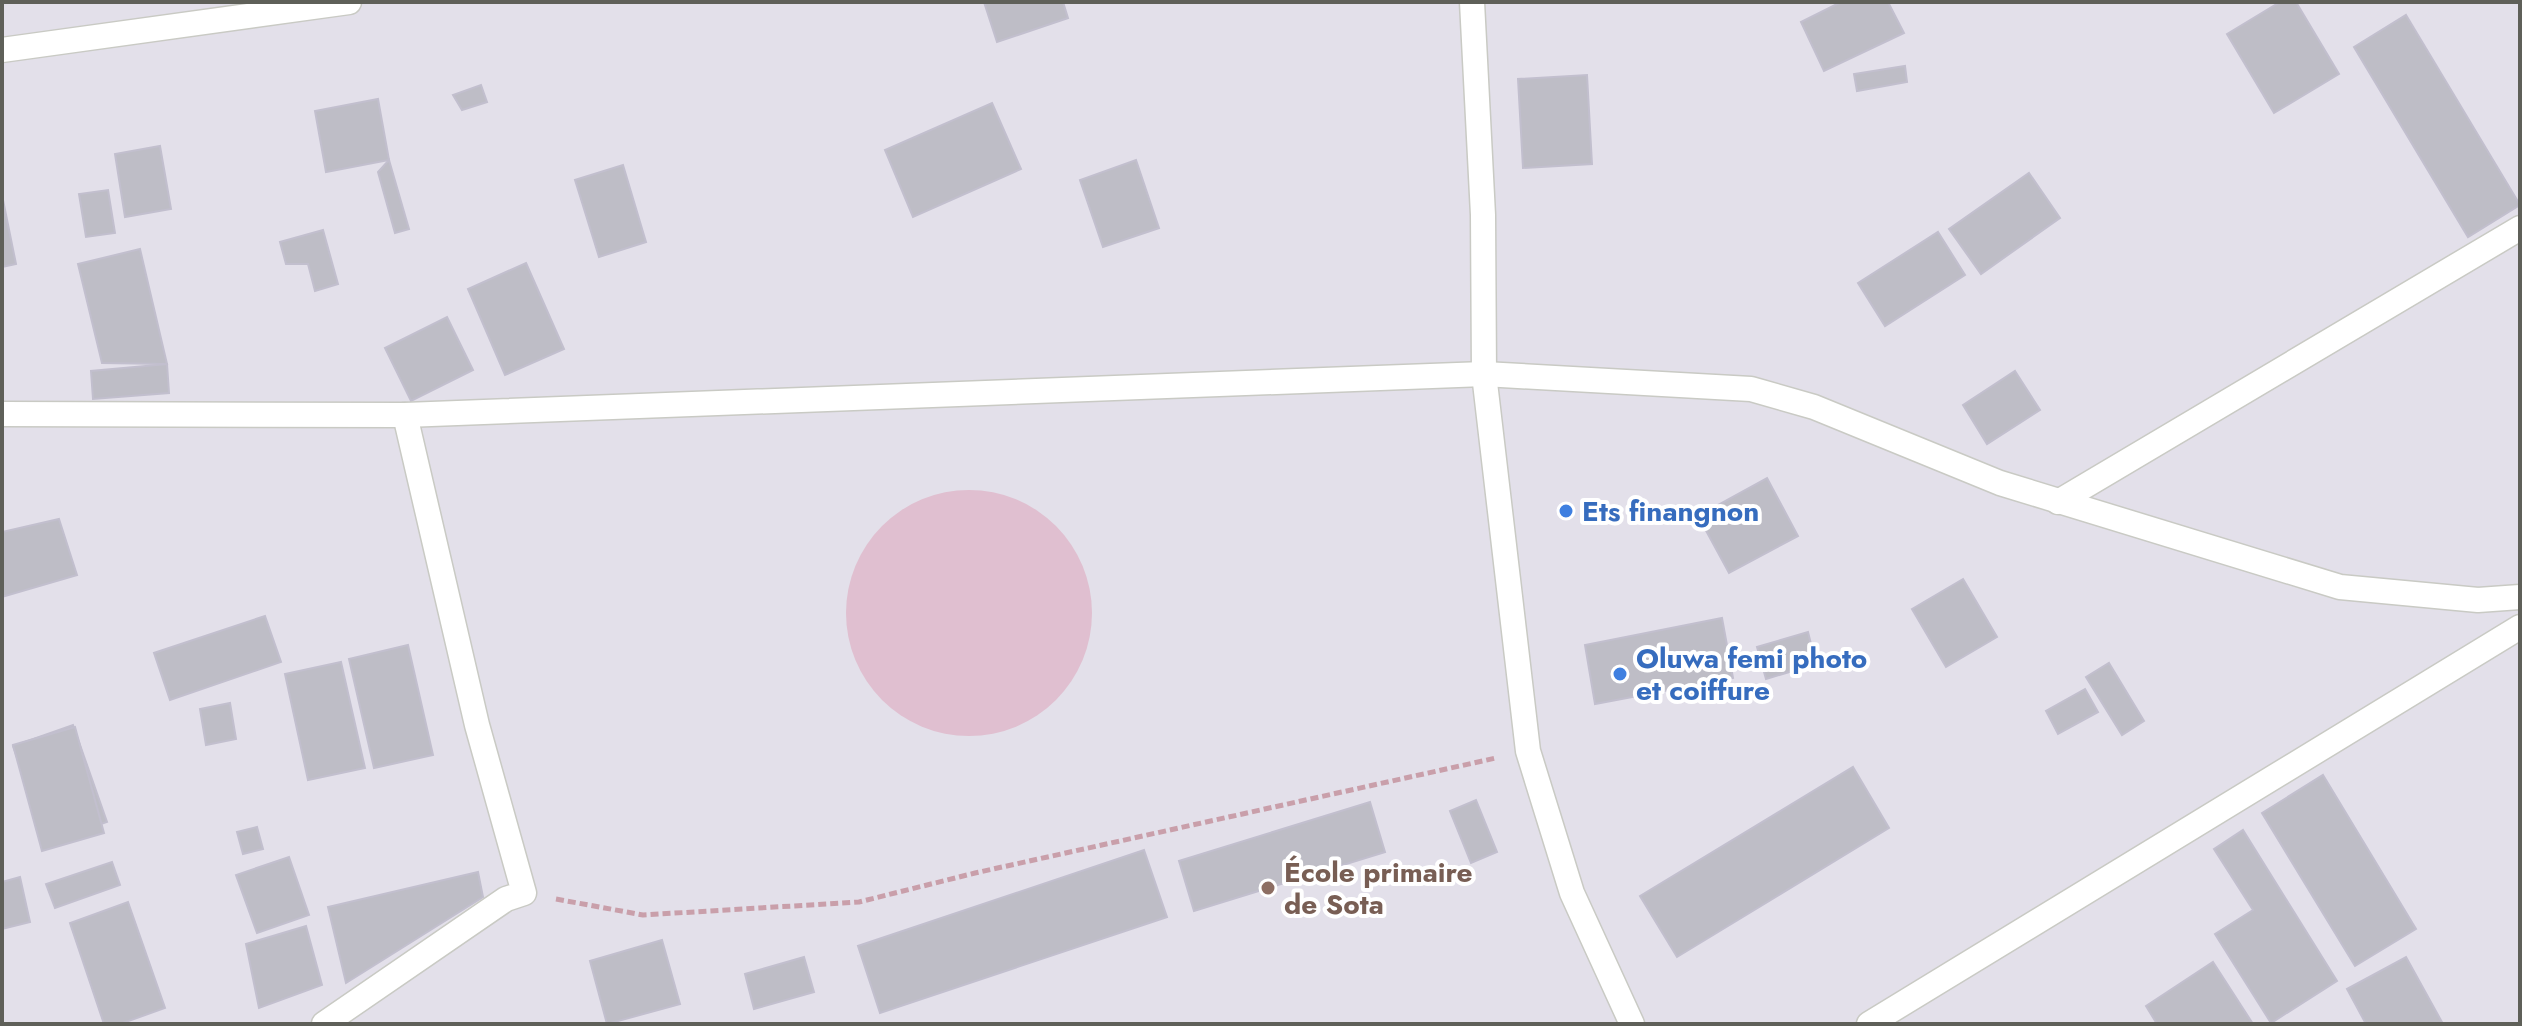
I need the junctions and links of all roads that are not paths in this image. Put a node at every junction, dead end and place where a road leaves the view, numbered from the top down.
1 (349, 2) edge
2 (1472, 2) edge
3 (2, 50) edge
4 (2520, 228) edge
5 (1484, 374) junction
6 (2, 414) edge
7 (405, 415) junction
8 (2058, 502) junction
9 (2520, 597) edge
10 (2520, 627) edge
11 (324, 1024) edge
12 (1632, 1024) edge
13 (1869, 1024) edge

1 - 3 street
2 - 5 street
4 - 8 street
5 - 7 street
5 - 8 street
5 - 12 street
6 - 7 street
7 - 11 street
8 - 9 street
10 - 13 street

